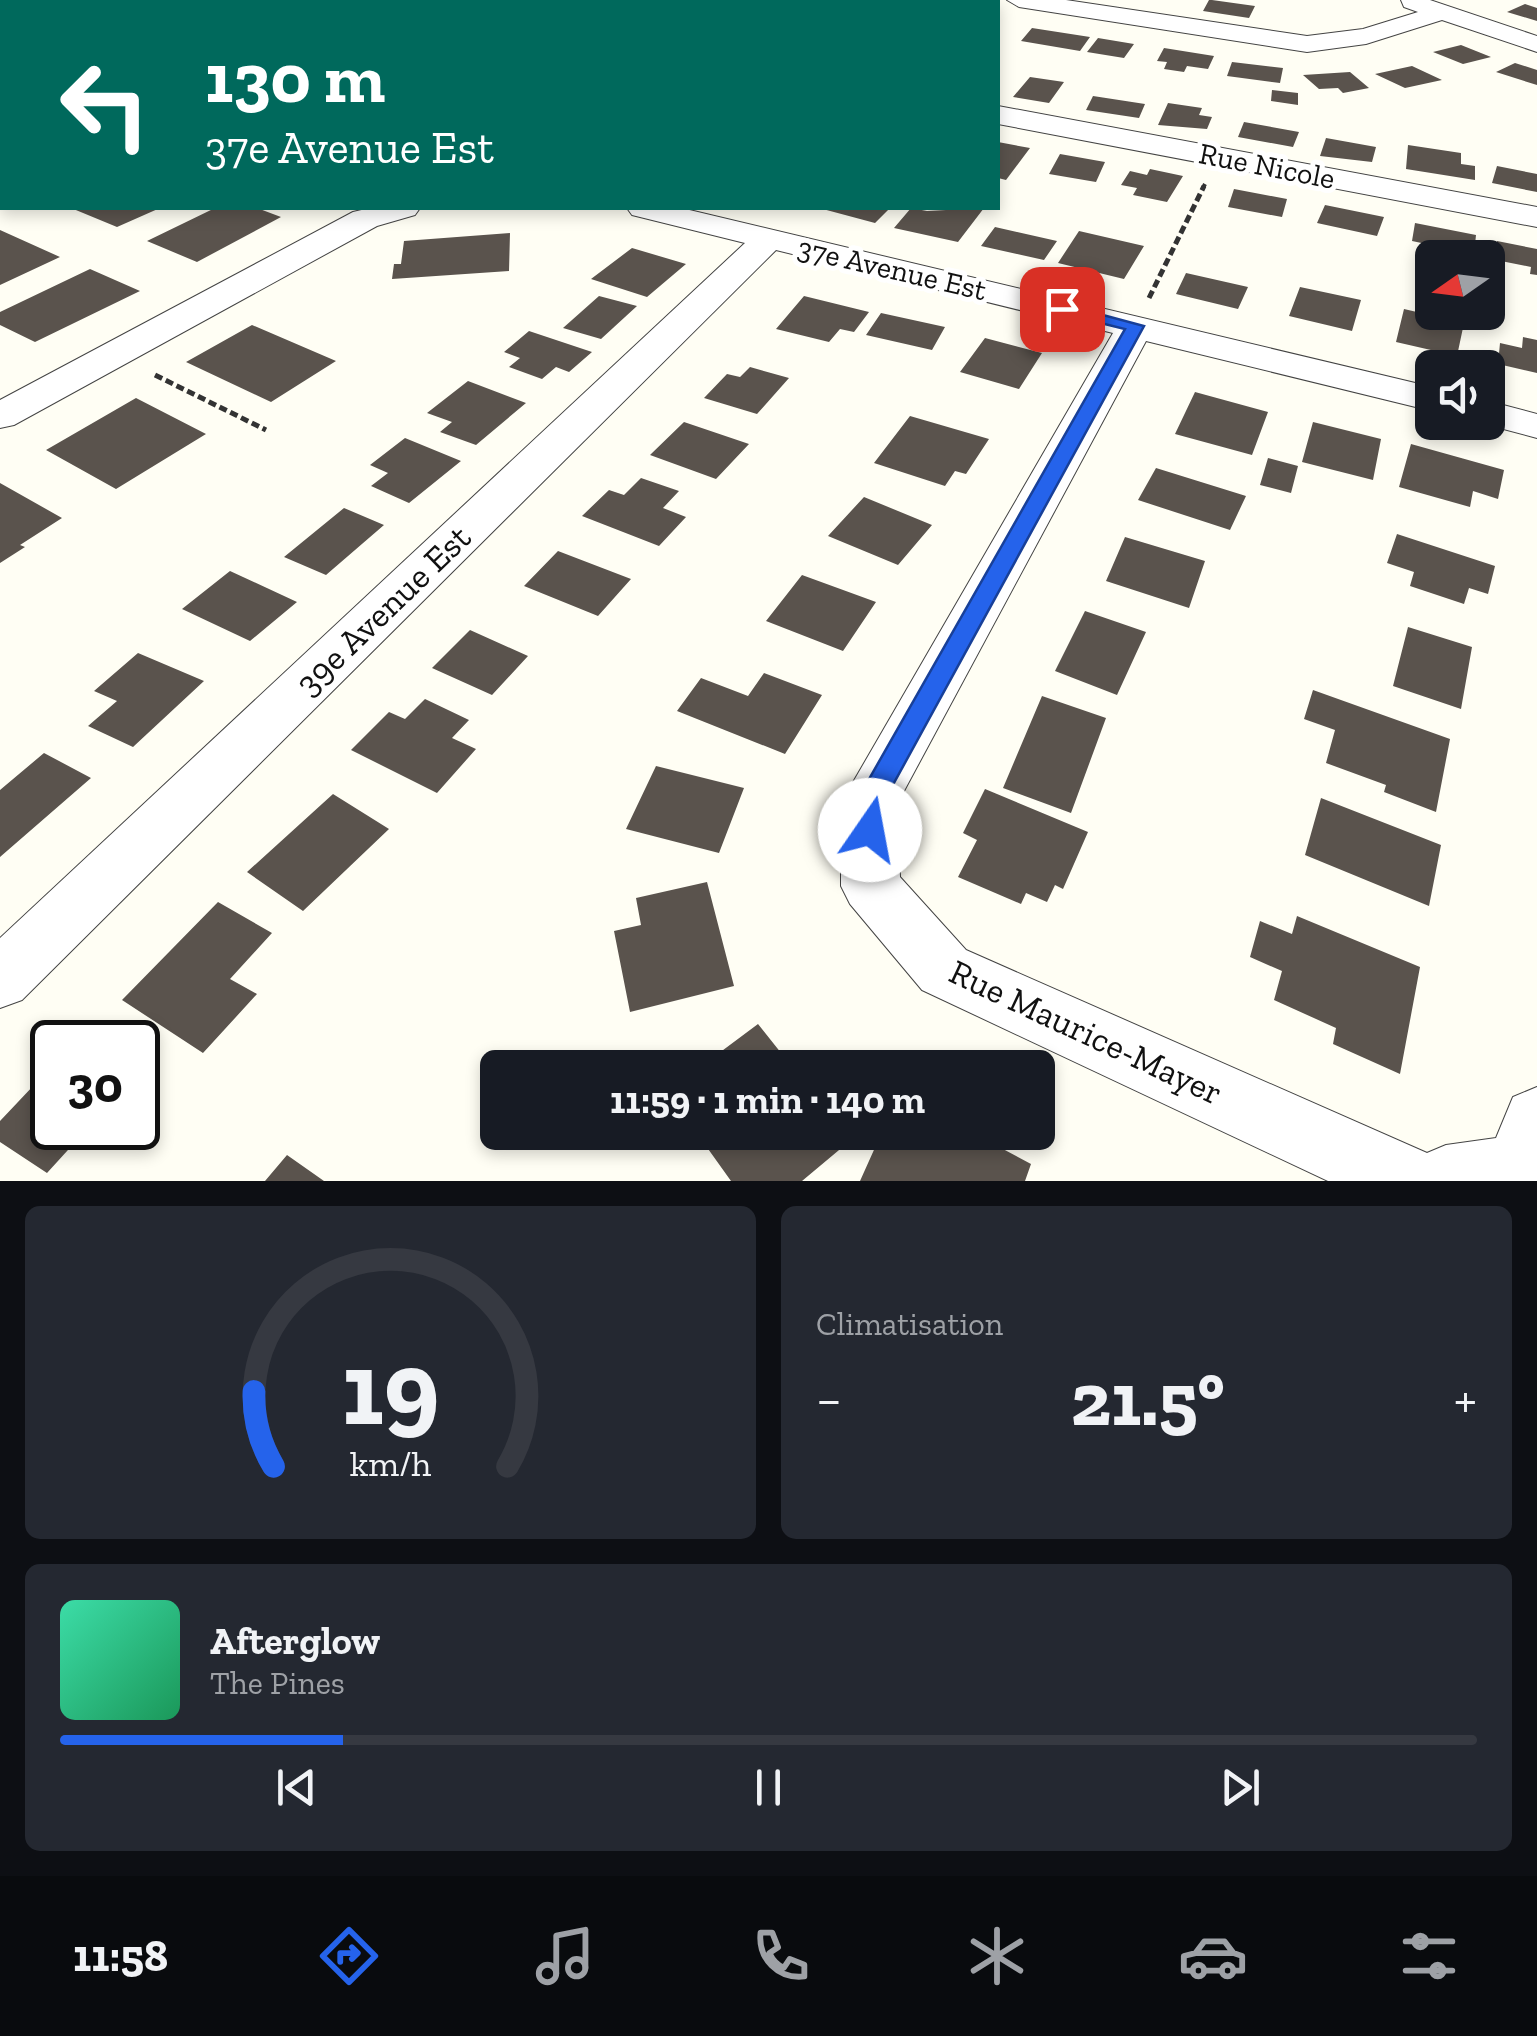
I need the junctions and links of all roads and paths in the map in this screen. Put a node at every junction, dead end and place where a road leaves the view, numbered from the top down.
1 (1018, 0) edge
2 (1408, 0) edge
3 (1439, 13) junction
4 (1537, 44) edge
5 (1000, 116) edge
6 (1218, 157) junction
7 (397, 210) edge
8 (651, 210) edge
9 (1537, 217) edge
10 (767, 240) junction
11 (1135, 326) junction
12 (114, 354) junction
13 (1415, 395) edge
14 (0, 416) edge
15 (1505, 418) edge
16 (1537, 426) edge
17 (266, 430) dead end
18 (0, 980) edge
19 (1537, 1122) edge
20 (1408, 1181) edge
21 (1446, 1181) edge

1 - 3 street
2 - 3 street
3 - 4 street
5 - 6 street, Rue Nicole
6 - 9 street, Rue Nicole
6 - 11 path
7 - 12 street
8 - 10 street, 37e Avenue Est
10 - 11 street, 37e Avenue Est
10 - 18 street, 39e Avenue Est
11 - 13 street, 37e Avenue Est
11 - 20 street, Rue Maurice-Mayer
12 - 14 street
12 - 17 path
15 - 16 street
19 - 21 street

